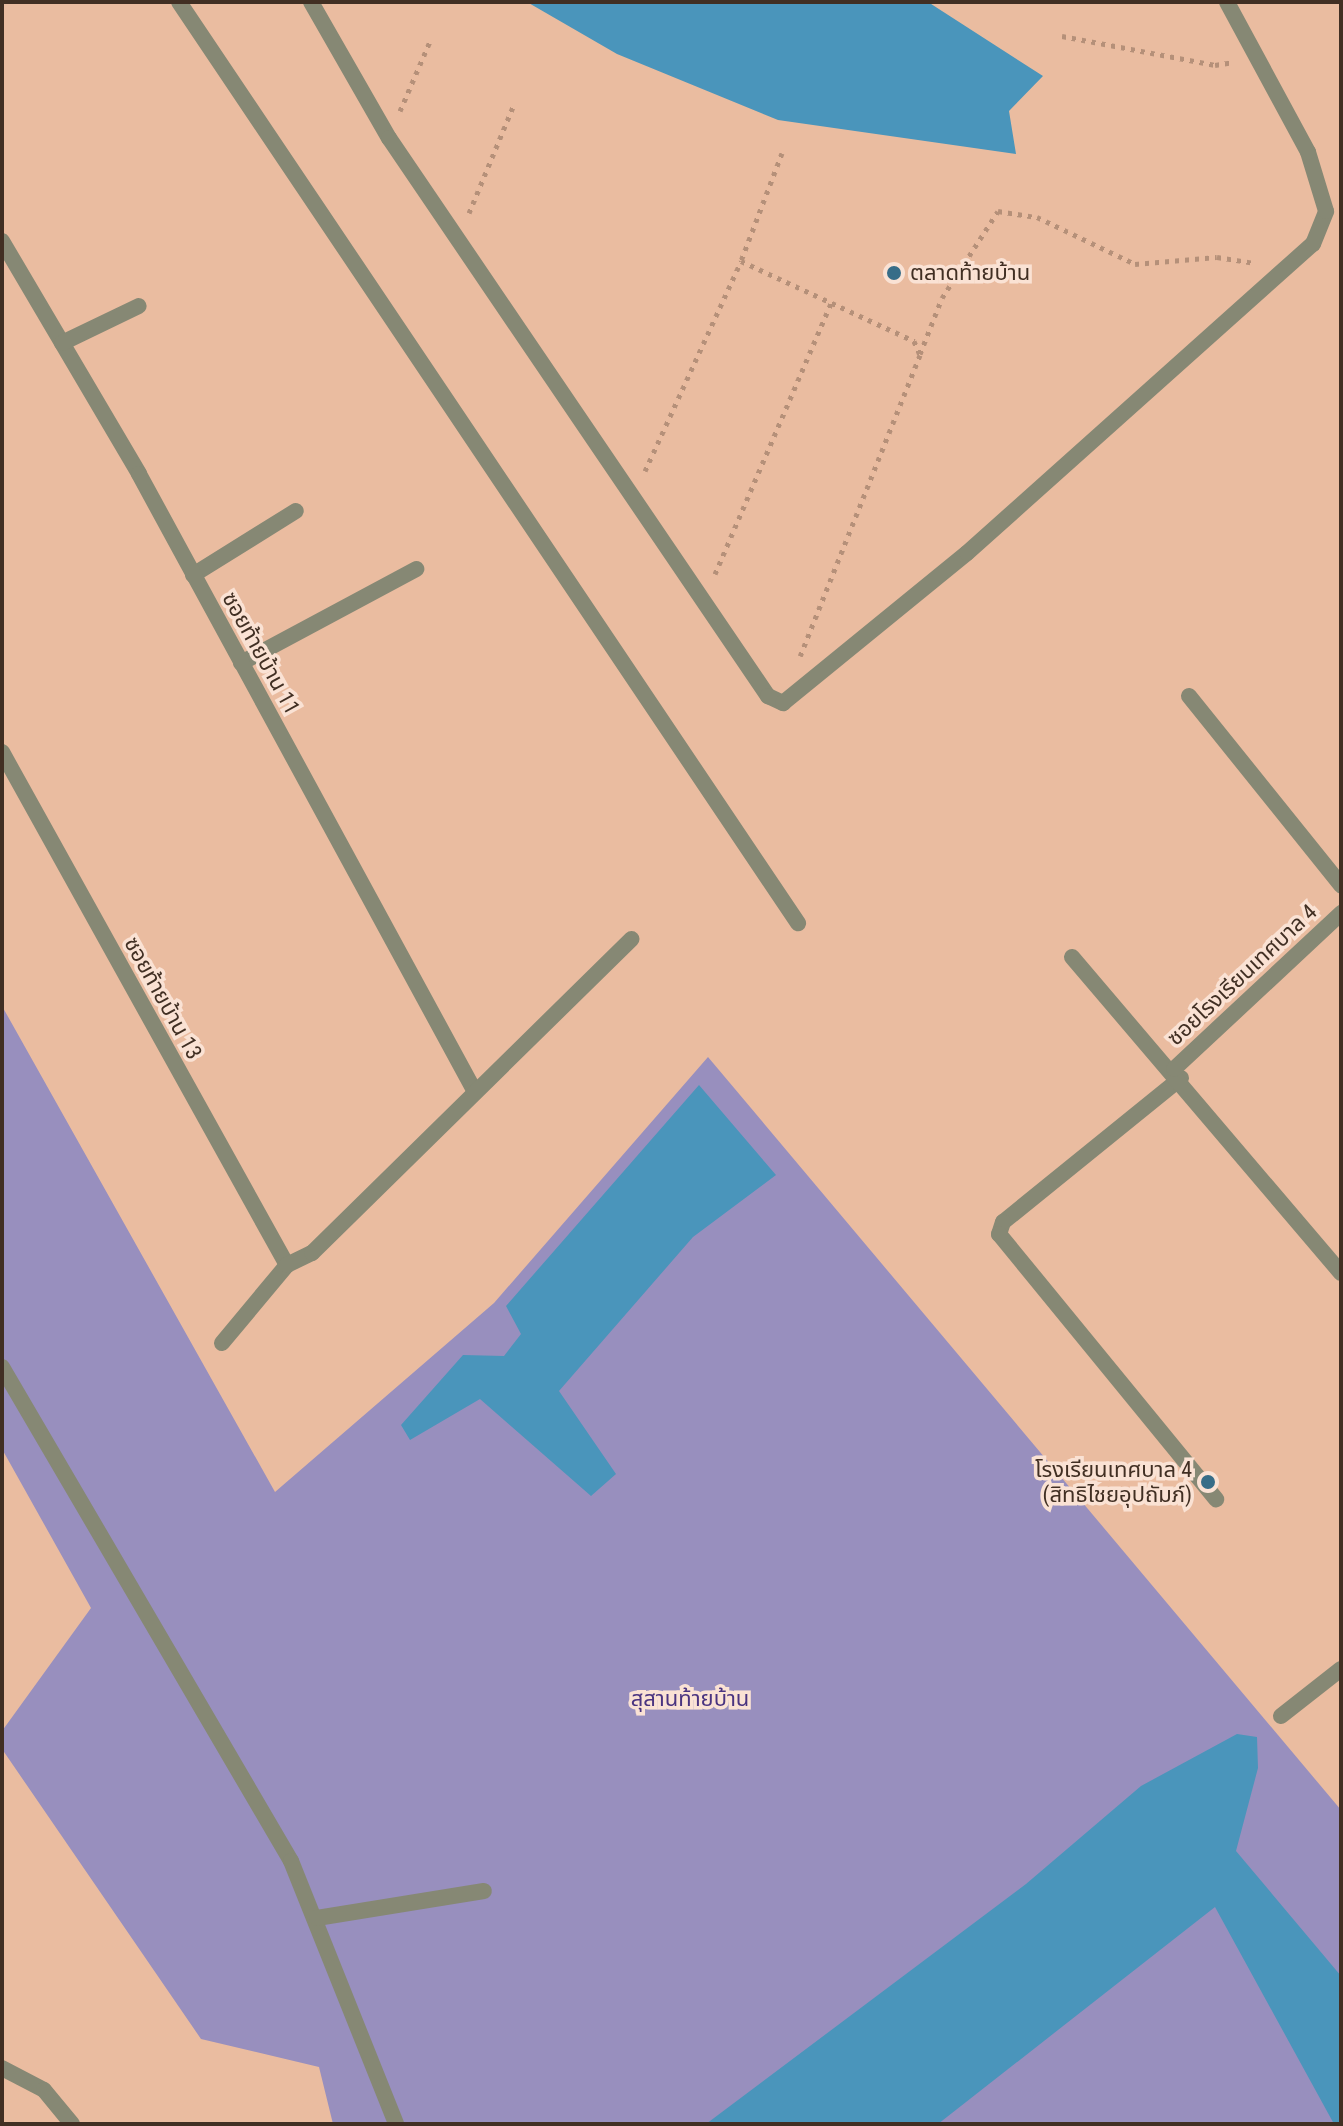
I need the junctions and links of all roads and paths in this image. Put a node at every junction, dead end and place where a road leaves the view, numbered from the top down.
1 (179, 2) edge
2 (311, 2) edge
3 (1227, 2) edge
4 (1062, 36) dead end
5 (431, 39) dead end
6 (1260, 58) junction
7 (513, 107) dead end
8 (389, 138) junction
9 (782, 153) dead end
10 (458, 239) junction
11 (2, 241) edge
12 (741, 261) junction
13 (1279, 273) junction
14 (831, 303) junction
15 (139, 306) dead end
16 (62, 343) junction
17 (920, 355) junction
18 (633, 498) junction
19 (296, 511) dead end
20 (416, 569) dead end
21 (193, 575) junction
22 (704, 601) junction
23 (241, 663) junction
24 (797, 692) junction
25 (1189, 696) dead end
26 (2, 752) edge
27 (1341, 885) edge
28 (1341, 913) edge
29 (798, 923) dead end
30 (632, 939) dead end
31 (1072, 957) dead end
32 (1178, 1074) junction
33 (474, 1090) junction
34 (287, 1265) junction
35 (1341, 1273) edge
36 (222, 1343) dead end
37 (2, 1367) edge
38 (1216, 1499) dead end
39 (1341, 1669) edge
40 (1281, 1716) dead end
41 (484, 1891) dead end
42 (317, 1918) junction
43 (2, 2068) edge
44 (72, 2124) edge
45 (396, 2124) edge

1 - 29 street
2 - 8 street
3 - 6 street
4 - 6 path
5 - 8 path
6 - 13 street
7 - 10 path
8 - 10 street
9 - 12 path
10 - 18 street
11 - 16 street, ซอยท้ายบ้าน 11
12 - 14 path
12 - 18 path
13 - 17 path
13 - 24 street
14 - 17 path
14 - 22 path
15 - 16 street
16 - 21 street, ซอยท้ายบ้าน 11
17 - 24 path
18 - 22 street
19 - 21 street
20 - 23 street
21 - 23 street, ซอยท้ายบ้าน 11
22 - 24 street
23 - 33 street, ซอยท้ายบ้าน 11
25 - 27 street
26 - 34 street, ซอยท้ายบ้าน 13
28 - 32 street, ซอยโรงเรียนเทศบาล 4
30 - 33 street
31 - 32 street
32 - 35 street
32 - 38 street, ซอยโรงเรียนเทศบาล 4
33 - 34 street
34 - 36 street
37 - 42 street
39 - 40 street
41 - 42 street
42 - 45 street
43 - 44 street

